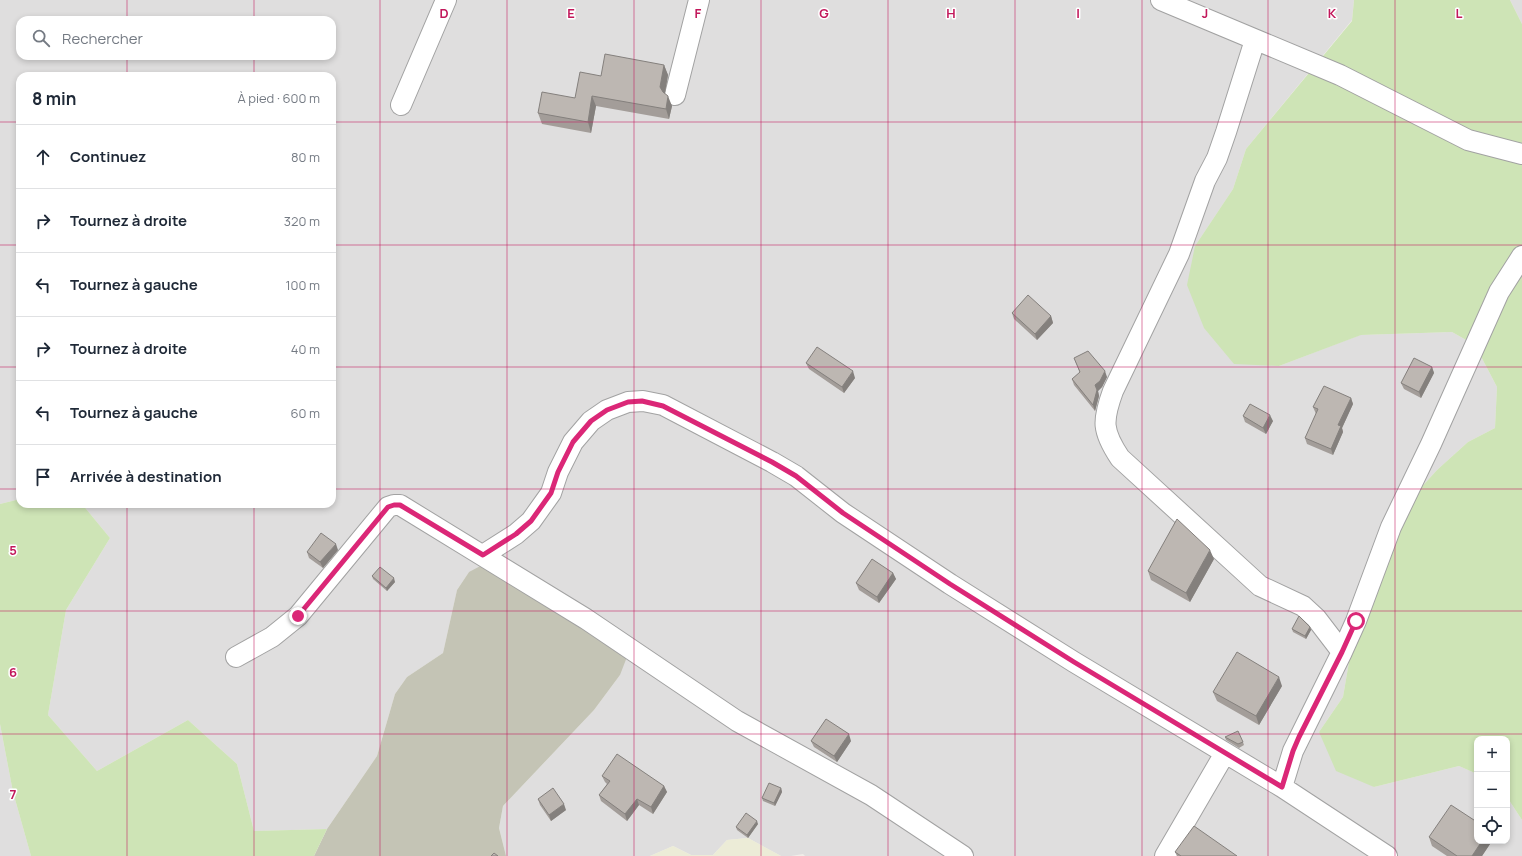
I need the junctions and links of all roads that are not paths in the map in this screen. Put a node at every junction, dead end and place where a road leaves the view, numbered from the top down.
1 (446, 0) edge
2 (699, 0) edge
3 (1161, 0) edge
4 (1256, 40) junction
5 (675, 95) dead end
6 (401, 105) dead end
7 (1522, 154) edge
8 (1522, 256) edge
9 (483, 555) junction
10 (1342, 652) junction
11 (236, 658) dead end
12 (1225, 753) junction
13 (1282, 787) junction
14 (963, 856) edge
15 (1165, 856) edge
16 (1387, 856) edge

1 - 6 street
2 - 5 street
3 - 4 street
4 - 7 street
4 - 10 street
8 - 10 street
9 - 11 street
9 - 12 street
9 - 14 street
10 - 13 street
12 - 13 street
12 - 15 street
13 - 16 street

